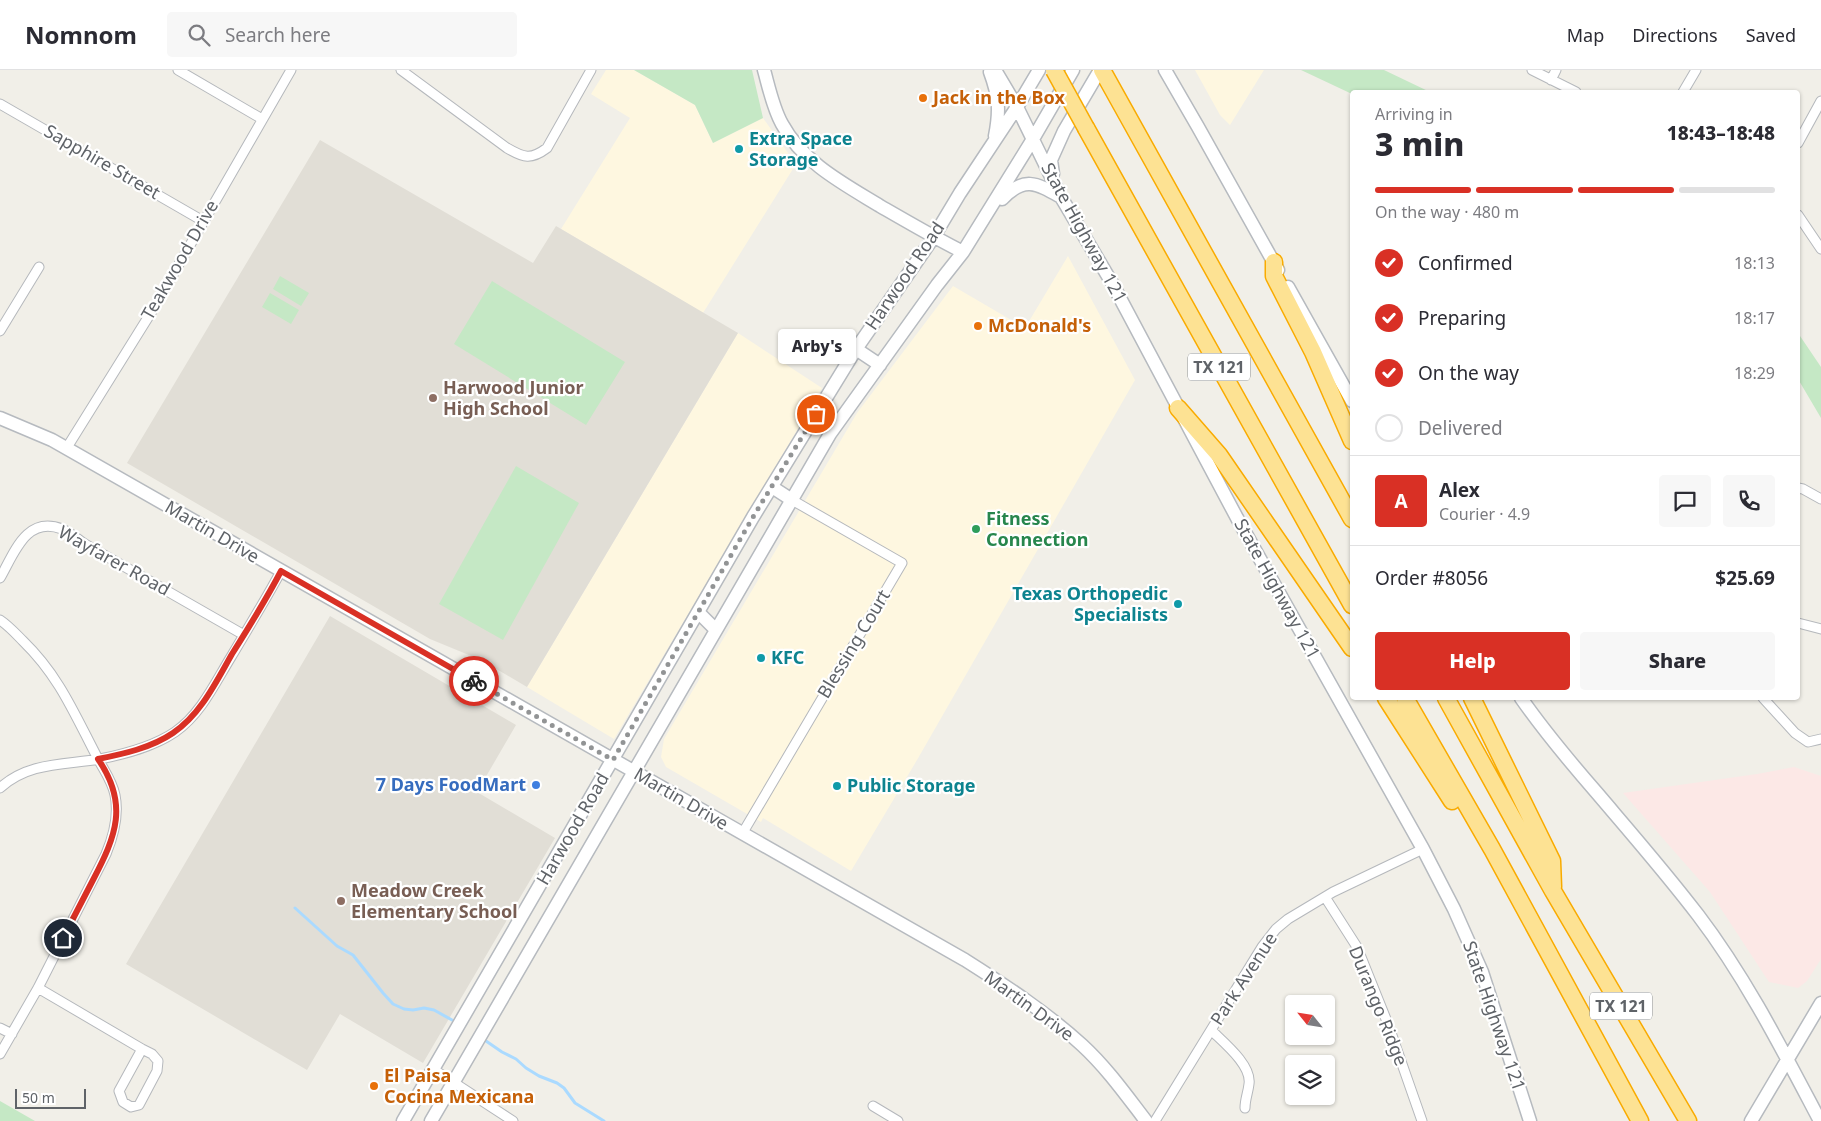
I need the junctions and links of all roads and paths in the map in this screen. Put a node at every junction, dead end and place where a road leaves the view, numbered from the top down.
1 (178, 70) edge
2 (291, 70) edge
3 (401, 70) edge
4 (591, 70) edge
5 (764, 70) edge
6 (990, 70) edge
7 (995, 70) edge
8 (1039, 70) edge
9 (1054, 70) edge
10 (1072, 70) edge
11 (1101, 70) edge
12 (1165, 70) edge
13 (1532, 70) edge
14 (1556, 70) edge
15 (1696, 70) edge
16 (1551, 80) junction
17 (1572, 90) edge
18 (1684, 90) edge
19 (1821, 102) edge
20 (0, 104) edge
21 (1017, 107) junction
22 (262, 119) junction
23 (995, 139) junction
24 (1033, 139) junction
25 (1800, 139) edge
26 (1061, 197) junction
27 (989, 212) junction
28 (1800, 218) edge
29 (203, 220) junction
30 (933, 238) junction
31 (1821, 249) edge
32 (964, 252) junction
33 (1274, 262) junction
34 (39, 267) dead end
35 (0, 331) edge
36 (856, 349) junction
37 (880, 365) junction
38 (1350, 397) edge
39 (1178, 408) junction
40 (0, 418) edge
41 (1350, 436) edge
42 (66, 449) junction
43 (772, 487) junction
44 (1800, 488) edge
45 (1821, 499) edge
46 (792, 500) junction
47 (1350, 515) edge
48 (281, 571) junction
49 (0, 578) edge
50 (1350, 601) edge
51 (699, 613) junction
52 (3, 622) edge
53 (1800, 623) edge
54 (1821, 628) edge
55 (716, 630) junction
56 (0, 632) edge
57 (244, 635) junction
58 (1350, 645) edge
59 (1387, 700) edge
60 (1406, 700) edge
61 (1447, 700) edge
62 (1473, 700) edge
63 (1523, 700) edge
64 (1765, 700) edge
65 (1821, 739) edge
66 (98, 759) junction
67 (613, 760) junction
68 (633, 772) junction
69 (0, 788) edge
70 (742, 834) junction
71 (1492, 848) junction
72 (1423, 849) junction
73 (549, 869) junction
74 (570, 881) junction
75 (1553, 891) junction
76 (1325, 897) junction
77 (38, 988) junction
78 (1821, 1003) edge
79 (0, 1028) edge
80 (1211, 1030) junction
81 (12, 1034) junction
82 (142, 1049) junction
83 (0, 1054) edge
84 (1787, 1059) junction
85 (433, 1069) junction
86 (453, 1082) junction
87 (873, 1106) dead end
88 (1244, 1108) dead end
89 (403, 1121) edge
90 (431, 1121) edge
91 (513, 1121) edge
92 (898, 1121) edge
93 (1146, 1121) edge
94 (1155, 1121) edge
95 (1422, 1121) edge
96 (1530, 1121) edge
97 (1640, 1121) edge
98 (1688, 1121) edge
99 (1751, 1121) edge
100 (1820, 1121) edge

1 - 22 street
2 - 22 street, Teakwood Drive
3 - 4 street
5 - 30 main road
6 - 23 main road
7 - 21 main road, State Highway 121
8 - 21 main road, Harwood Road
9 - 50 highway, TX 121, bridge
10 - 24 main road, Harwood Road
11 - 26 main road
11 - 47 highway, TX 121
12 - 33 main road
13 - 16 street
14 - 16 street
15 - 18 street
16 - 17 street
19 - 25 street
20 - 29 street, Sapphire Street
21 - 23 main road, Harwood Road
21 - 24 main road, State Highway 121
22 - 29 street, Teakwood Drive
23 - 30 main road, Harwood Road
24 - 26 main road, State Highway 121
24 - 27 main road, Harwood Road
26 - 27 main road
26 - 39 main road, State Highway 121
27 - 32 main road, Harwood Road
28 - 31 street
29 - 42 street, Teakwood Drive
30 - 32 main road
30 - 36 main road, Harwood Road
32 - 37 main road, Harwood Road
33 - 38 main road
33 - 41 highway
34 - 35 street
36 - 37 main road
36 - 43 main road, Harwood Road
37 - 46 main road, Harwood Road
39 - 58 highway
39 - 72 main road, State Highway 121
40 - 42 main road, Martin Drive
42 - 48 main road, Martin Drive
43 - 46 main road
43 - 51 main road, Harwood Road
44 - 45 street
46 - 55 main road, Harwood Road
46 - 70 street, Blessing Court
48 - 57 street
48 - 67 main road, Martin Drive
49 - 57 street, Wayfarer Road
51 - 55 main road
51 - 67 main road, Harwood Road
52 - 56 street
52 - 66 street
53 - 54 street
55 - 68 main road, Harwood Road
57 - 66 street
59 - 71 highway
60 - 71 highway, TX 121
61 - 75 highway, TX 121
62 - 75 highway
63 - 84 main road
64 - 65 street
66 - 69 street
66 - 77 street
67 - 68 main road, Martin Drive
67 - 73 main road, Harwood Road
68 - 70 main road, Martin Drive
68 - 74 main road, Harwood Road
70 - 93 main road, Martin Drive
71 - 97 highway, TX 121
72 - 76 street, Park Avenue
72 - 96 main road, State Highway 121
73 - 74 main road
73 - 85 main road, Harwood Road
74 - 86 main road, Harwood Road
75 - 98 highway, TX 121
76 - 80 street, Park Avenue
76 - 95 street, Durango Ridge
77 - 81 street
77 - 82 street
78 - 84 main road
79 - 81 street
80 - 88 street
80 - 94 street, Park Avenue
81 - 83 street
82 - 82 street
84 - 99 main road
84 - 100 main road
85 - 86 street
85 - 89 main road, Harwood Road
86 - 90 main road, Harwood Road
86 - 91 street
87 - 92 street

